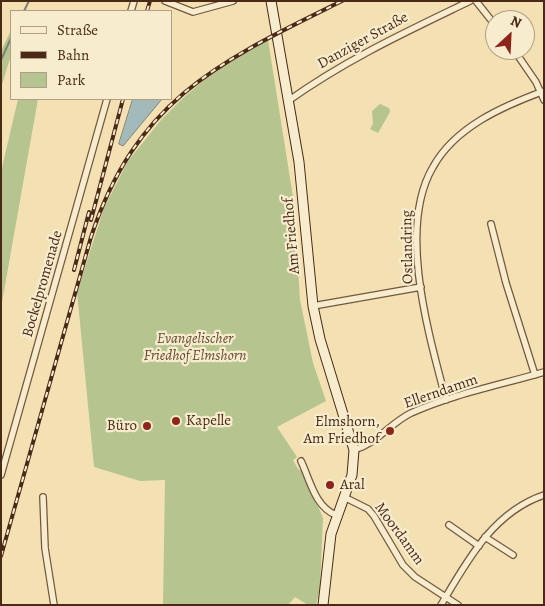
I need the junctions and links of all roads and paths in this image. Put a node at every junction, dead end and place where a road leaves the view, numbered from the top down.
1 (164, 1) edge
2 (233, 1) edge
3 (270, 1) edge
4 (470, 1) edge
5 (476, 1) edge
6 (485, 12) edge
7 (521, 60) edge
8 (542, 92) edge
9 (107, 100) edge
10 (544, 100) edge
11 (288, 101) junction
12 (491, 224) dead end
13 (421, 288) junction
14 (313, 306) junction
15 (544, 372) edge
16 (535, 375) junction
17 (446, 400) junction
18 (354, 450) junction
19 (301, 461) dead end
20 (1, 475) edge
21 (544, 495) edge
22 (43, 497) dead end
23 (344, 497) junction
24 (336, 515) junction
25 (449, 525) dead end
26 (485, 537) junction
27 (479, 546) junction
28 (512, 554) dead end
29 (446, 597) junction
30 (54, 605) edge
31 (323, 605) edge
32 (441, 605) edge
33 (458, 605) edge

1 - 2 street
3 - 11 street, Am Friedhof
4 - 11 street, Danziger Straße
5 - 6 street
7 - 8 street
8 - 10 street
8 - 13 street, Ostlandring
9 - 20 street, Bockelpromenade
11 - 14 street, Am Friedhof
12 - 16 street
13 - 14 street
13 - 17 street, Ostlandring
14 - 18 street, Am Friedhof
15 - 16 street, Ellerndamm
16 - 17 street, Ellerndamm
17 - 18 street, Ellerndamm
18 - 23 street, Am Friedhof
19 - 24 street
21 - 26 street
22 - 30 street
23 - 24 street, Am Friedhof
23 - 29 street, Moordamm
24 - 31 street, Am Friedhof
25 - 27 street
26 - 27 street
26 - 28 street
27 - 29 street
29 - 32 street
29 - 33 street, Moordamm

